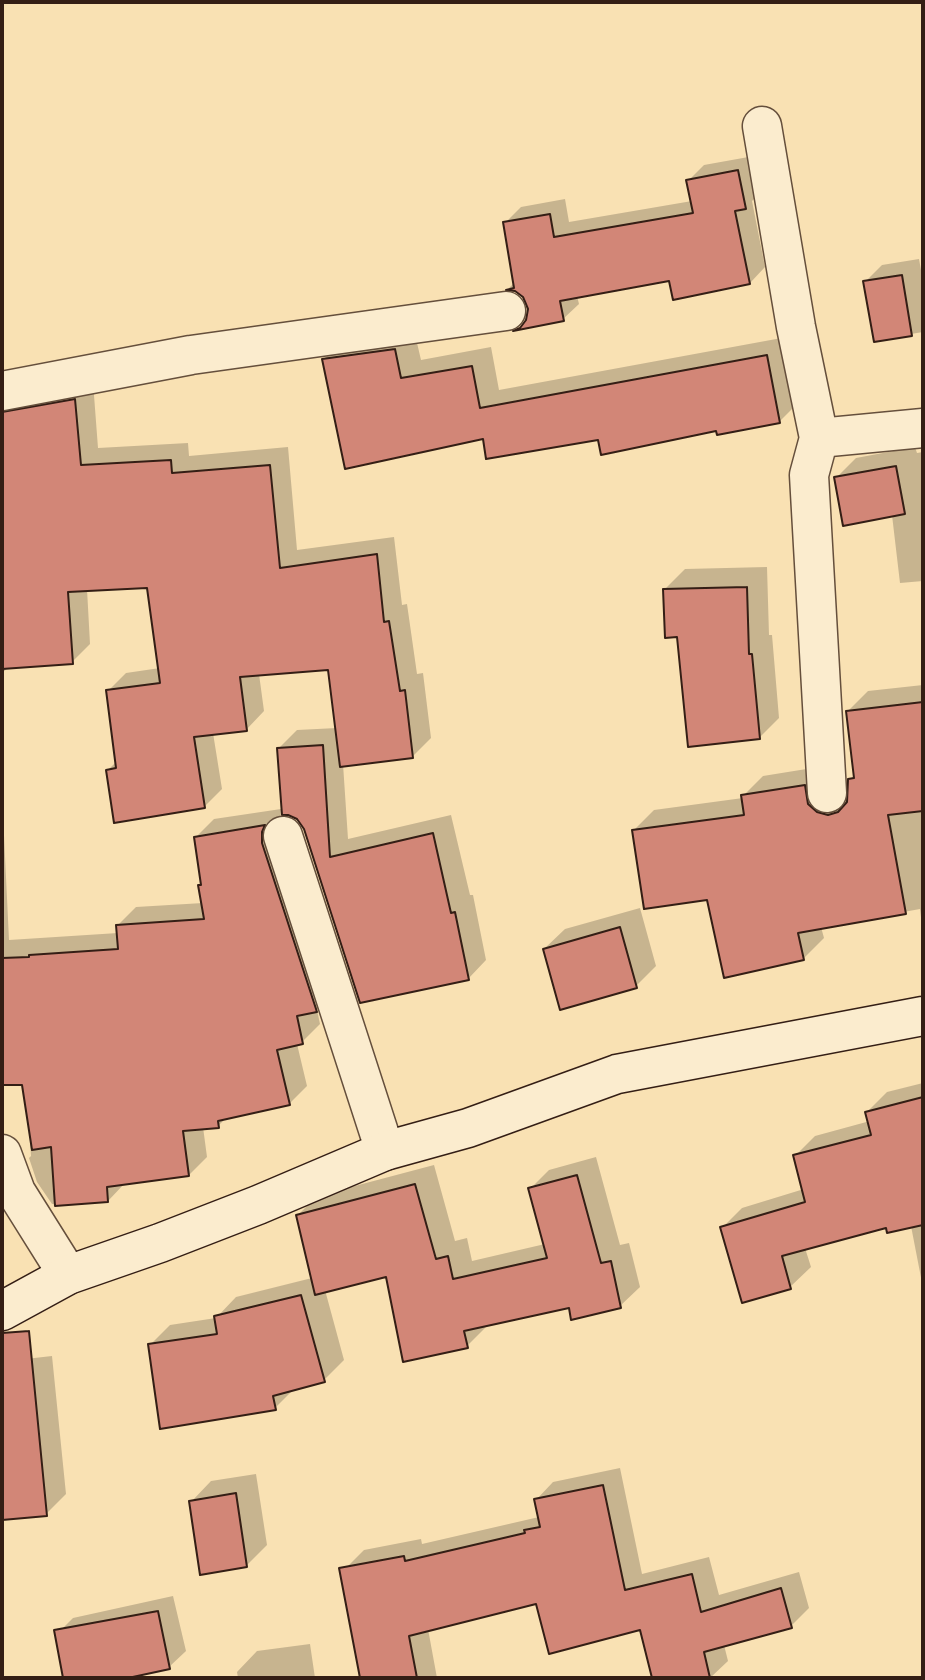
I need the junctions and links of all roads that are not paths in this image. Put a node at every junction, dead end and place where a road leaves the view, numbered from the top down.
1 (762, 126) dead end
2 (506, 311) dead end
3 (2, 391) edge
4 (923, 428) edge
5 (818, 438) junction
6 (827, 793) dead end
7 (283, 836) dead end
8 (923, 1016) edge
9 (385, 1151) junction
10 (2, 1154) edge
11 (68, 1275) junction
12 (2, 1311) edge

1 - 5 street
2 - 3 street
4 - 5 street
5 - 6 street
7 - 9 street
8 - 9 street
9 - 11 street
10 - 11 street
11 - 12 street

